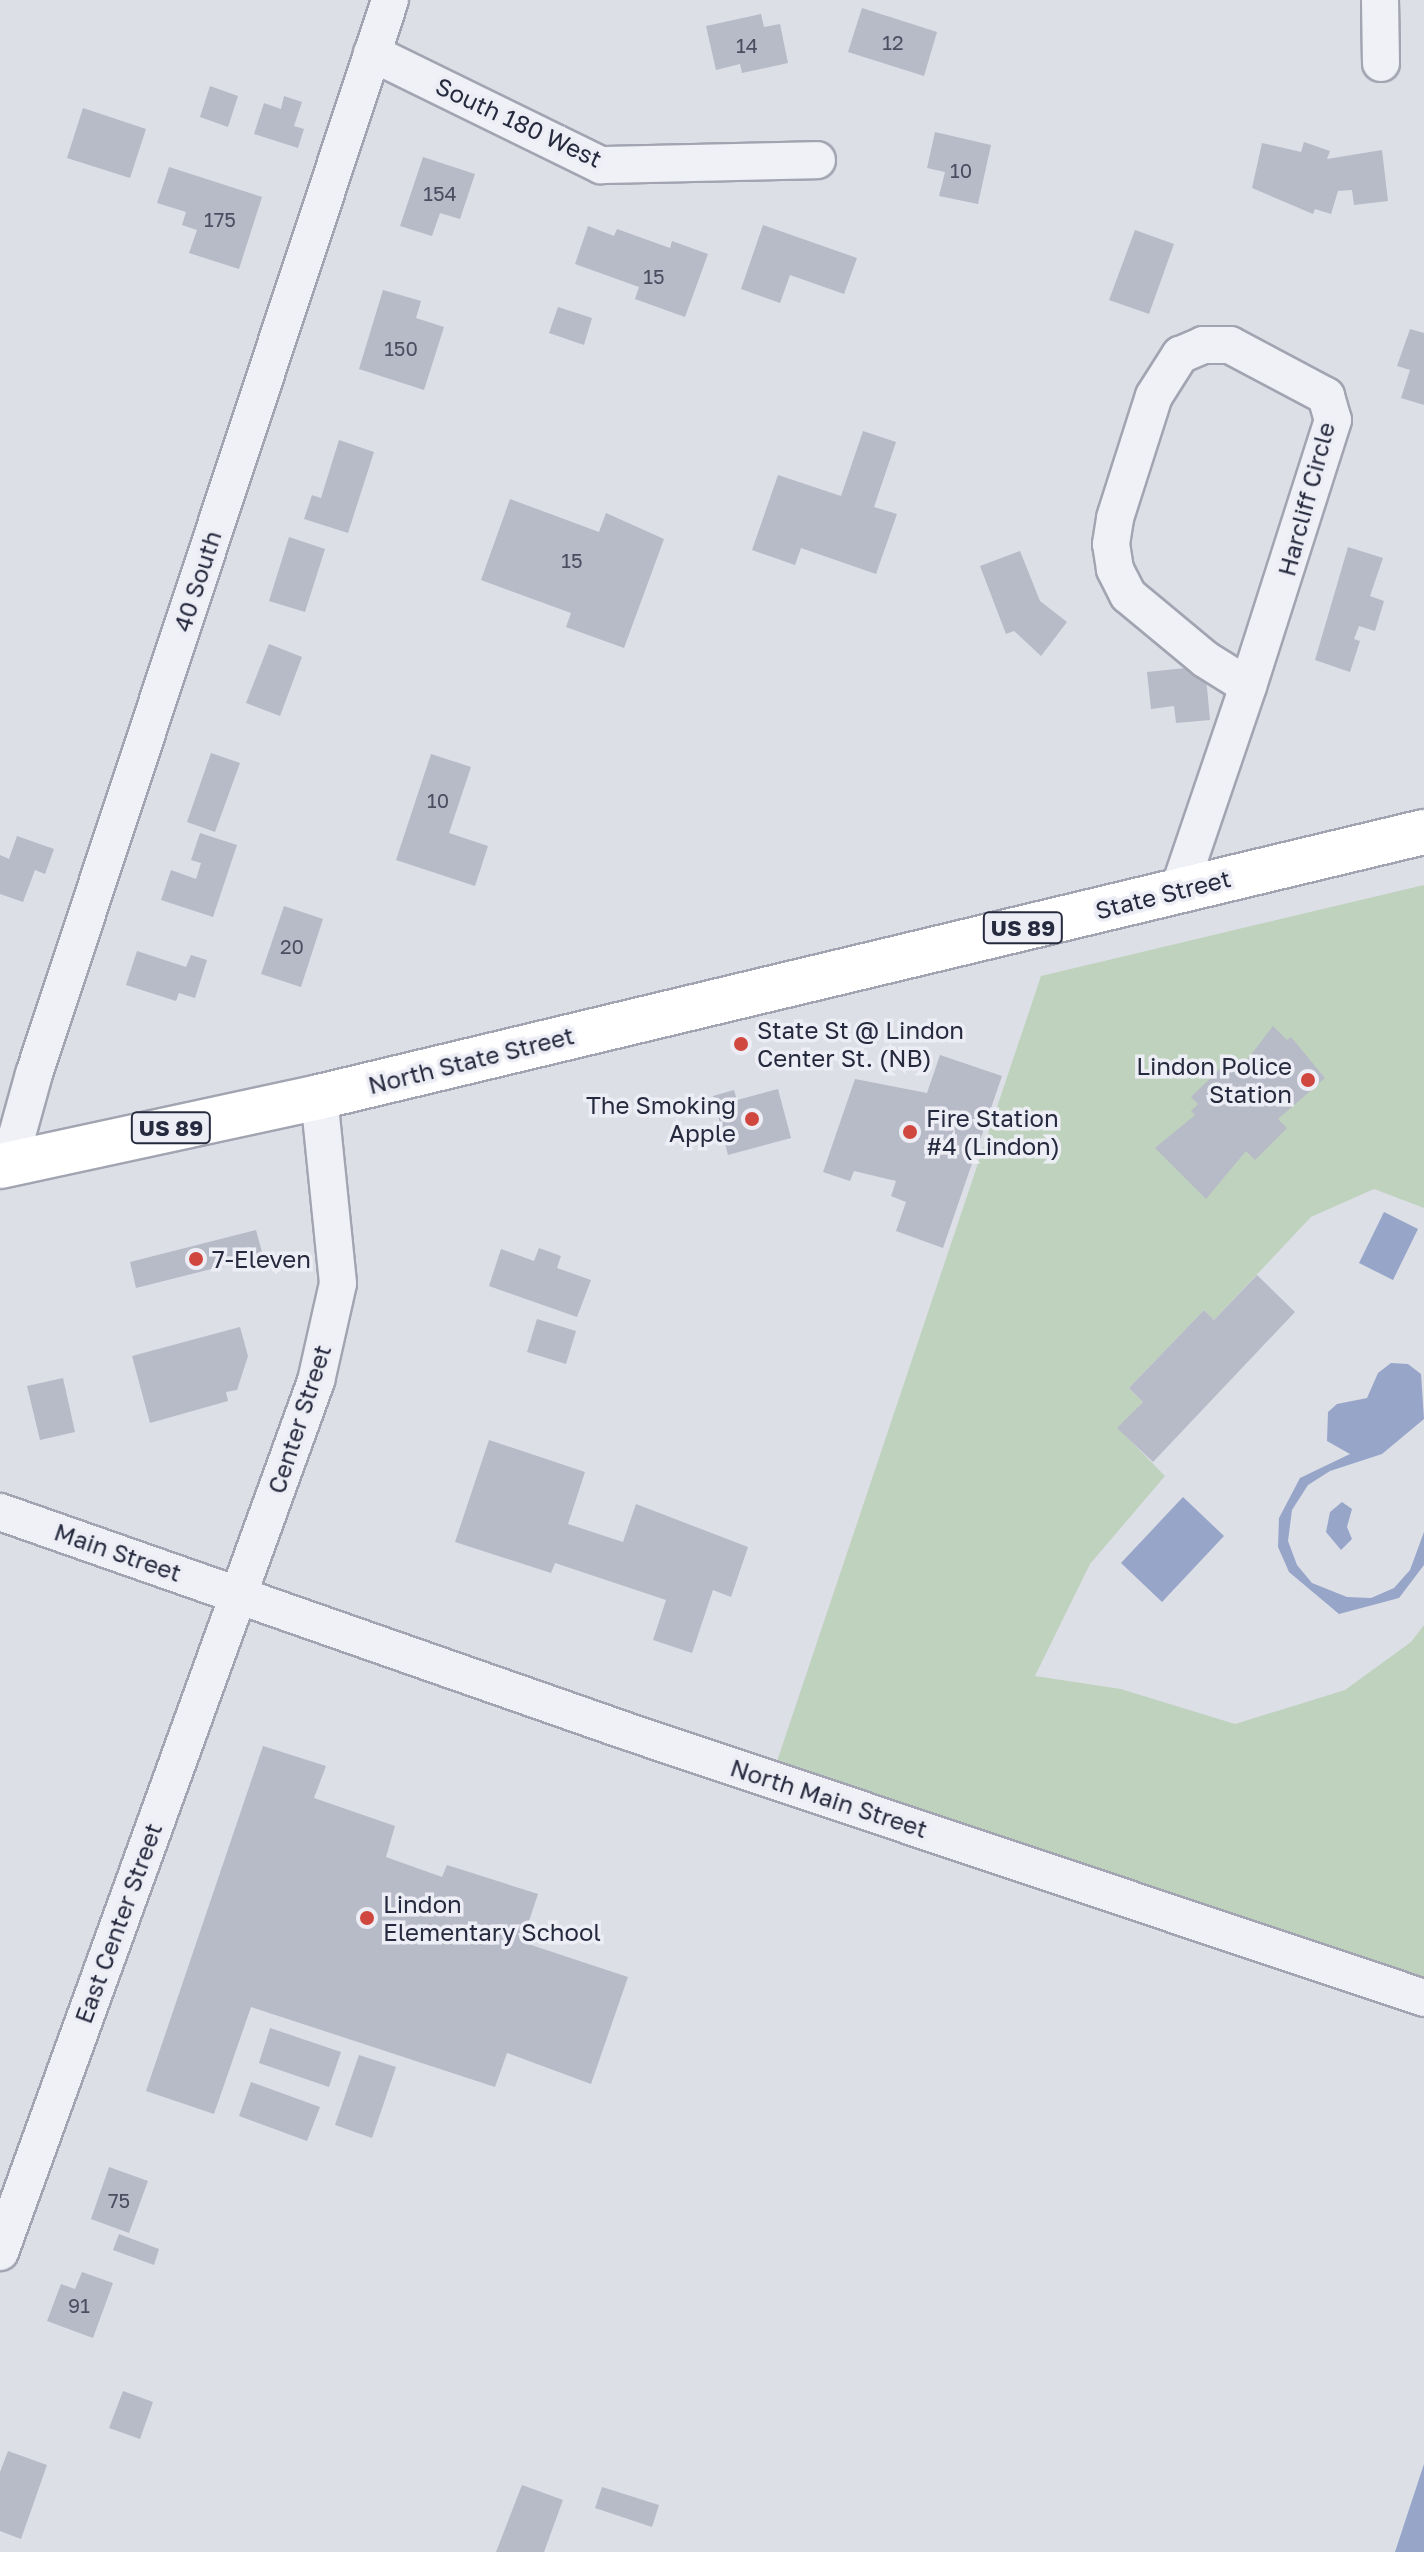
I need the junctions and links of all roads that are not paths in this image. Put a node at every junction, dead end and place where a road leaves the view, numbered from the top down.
1 (390, 0) edge
2 (1380, 0) edge
3 (372, 53) junction
4 (1381, 63) dead end
5 (817, 160) dead end
6 (1248, 686) junction
7 (1424, 832) edge
8 (1179, 889) junction
9 (623, 1024) joint
10 (319, 1097) junction
11 (4, 1165) edge
12 (0, 1512) edge
13 (237, 1593) junction
14 (1424, 1998) edge
15 (0, 2252) edge

1 - 3 street, 40 South
2 - 4 street
3 - 5 street, South 180 West
3 - 11 street, 40 South
6 - 6 street, Harcliff Circle
6 - 8 street, Harcliff Circle
7 - 8 main road, State Street / US 89
8 - 9 main road, State Street / US 89
9 - 10 main road, North State Street / US 89
10 - 11 main road, US 89
10 - 13 street, Center Street
12 - 13 street, Main Street
13 - 14 street, North Main Street
13 - 15 street, East Center Street

